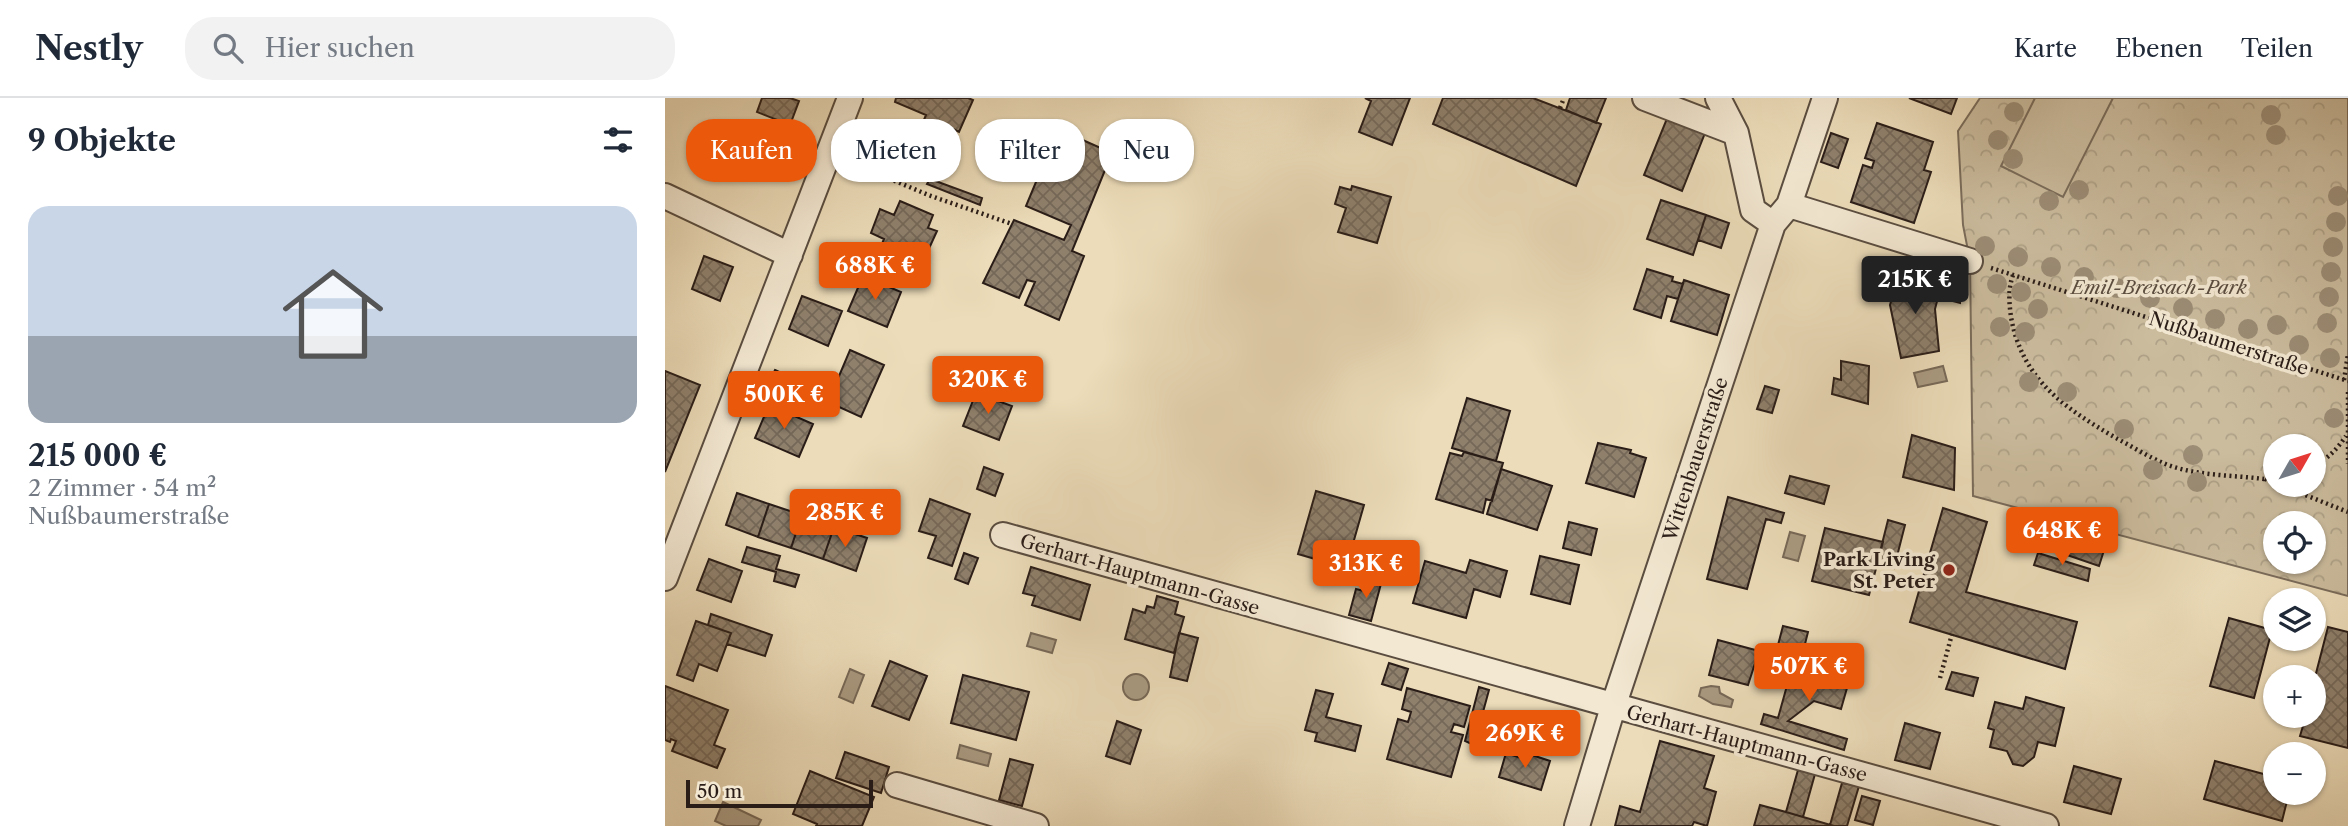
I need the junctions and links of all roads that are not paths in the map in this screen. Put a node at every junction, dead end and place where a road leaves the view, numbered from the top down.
1 (850, 98) edge
2 (1645, 98) edge
3 (1718, 98) edge
4 (1825, 98) edge
5 (1736, 133) junction
6 (665, 196) edge
7 (1789, 205) junction
8 (1773, 224) junction
9 (790, 255) junction
10 (1970, 261) road end
11 (1003, 535) dead end
12 (665, 578) edge
13 (1613, 707) junction
14 (897, 785) dead end
15 (1035, 826) edge
16 (1577, 826) edge
17 (2046, 826) edge

1 - 9 street
2 - 5 street
3 - 5 street
4 - 7 street, Wittenbauerstraße
5 - 8 street
6 - 9 street
7 - 8 street, Wittenbauerstraße
7 - 10 street
8 - 13 street, Wittenbauerstraße
9 - 12 street
11 - 13 street, Gerhart-Hauptmann-Gasse
13 - 16 street, Wittenbauerstraße
13 - 17 street, Gerhart-Hauptmann-Gasse
14 - 15 street

